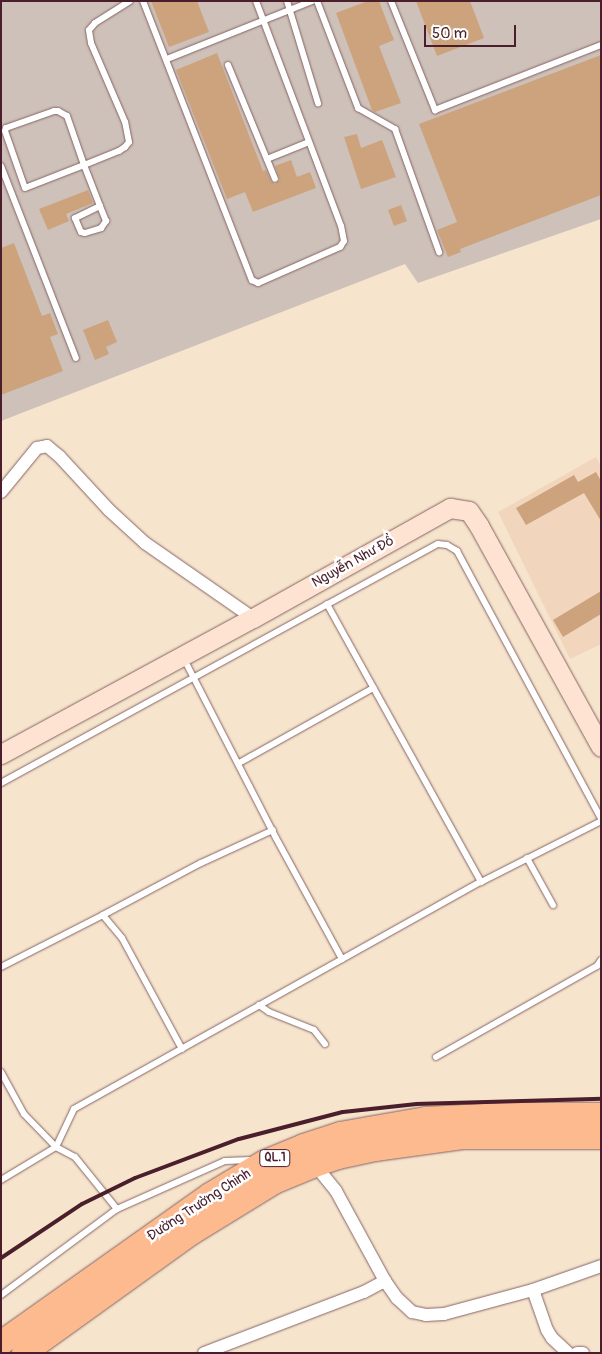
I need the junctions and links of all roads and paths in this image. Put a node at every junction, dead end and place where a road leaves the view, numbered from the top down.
1 (130, 1) edge
2 (143, 1) edge
3 (256, 1) edge
4 (288, 1) edge
5 (312, 1) edge
6 (317, 1) edge
7 (391, 1) edge
8 (290, 10) junction
9 (264, 21) junction
10 (601, 45) edge
11 (167, 59) junction
12 (228, 65) dead end
13 (318, 103) dead end
14 (310, 142) junction
15 (267, 159) junction
16 (84, 165) junction
17 (1, 166) edge
18 (275, 179) dead end
19 (100, 206) junction
20 (439, 252) dead end
21 (76, 358) dead end
22 (1, 492) edge
23 (327, 604) junction
24 (253, 618) junction
25 (182, 656) junction
26 (193, 678) junction
27 (373, 688) junction
28 (599, 742) edge
29 (1, 754) edge
30 (239, 764) junction
31 (1, 783) edge
32 (601, 820) edge
33 (273, 830) junction
34 (527, 858) junction
35 (481, 882) junction
36 (553, 905) dead end
37 (103, 915) junction
38 (342, 959) junction
39 (601, 960) edge
40 (1, 967) edge
41 (259, 1005) junction
42 (325, 1044) dead end
43 (182, 1049) junction
44 (436, 1057) dead end
45 (1, 1072) edge
46 (601, 1115) edge
47 (601, 1137) edge
48 (56, 1147) junction
49 (315, 1166) junction
50 (270, 1172) junction
51 (1, 1180) edge
52 (117, 1209) junction
53 (601, 1266) edge
54 (385, 1281) junction
55 (533, 1290) junction
56 (1, 1296) edge
57 (1, 1343) edge
58 (24, 1353) edge
59 (204, 1353) edge
60 (568, 1353) edge
61 (577, 1353) edge
62 (583, 1353) edge

1 - 16 lane
2 - 11 lane
3 - 9 lane
4 - 8 lane
5 - 8 lane
6 - 20 lane
7 - 10 lane
8 - 9 lane
8 - 13 lane
9 - 11 lane
9 - 14 lane
11 - 14 lane
12 - 15 lane
14 - 15 lane
15 - 18 lane
16 - 16 lane
16 - 19 lane
17 - 21 lane
19 - 19 lane
22 - 24 street
23 - 26 lane
23 - 27 lane
23 - 32 lane
24 - 25 street, Nguyễn Như Đổ
24 - 28 street, Nguyễn Như Đổ
25 - 26 lane
25 - 29 street, Nguyễn Như Đổ
26 - 30 lane
26 - 31 lane
27 - 30 lane
27 - 35 lane
30 - 33 lane
32 - 34 lane
33 - 37 lane
33 - 38 lane
34 - 35 lane
34 - 36 lane
35 - 38 lane
37 - 40 lane
37 - 43 lane
38 - 41 lane
39 - 44 lane
41 - 42 lane
41 - 43 lane
43 - 48 lane
45 - 48 lane
46 - 50 highway, Đường Trường Chinh / QL.1
47 - 49 highway, Đường Trường Chinh / QL.1
48 - 51 lane
48 - 52 lane
49 - 50 highway, Đường Trường Chinh / QL.1
49 - 54 street
50 - 52 lane
50 - 57 highway, Đường Trường Chinh / QL.1
50 - 58 highway, Đường Trường Chinh / QL.1
52 - 56 lane
53 - 55 street
54 - 55 street
54 - 59 street
55 - 60 street
61 - 62 street

